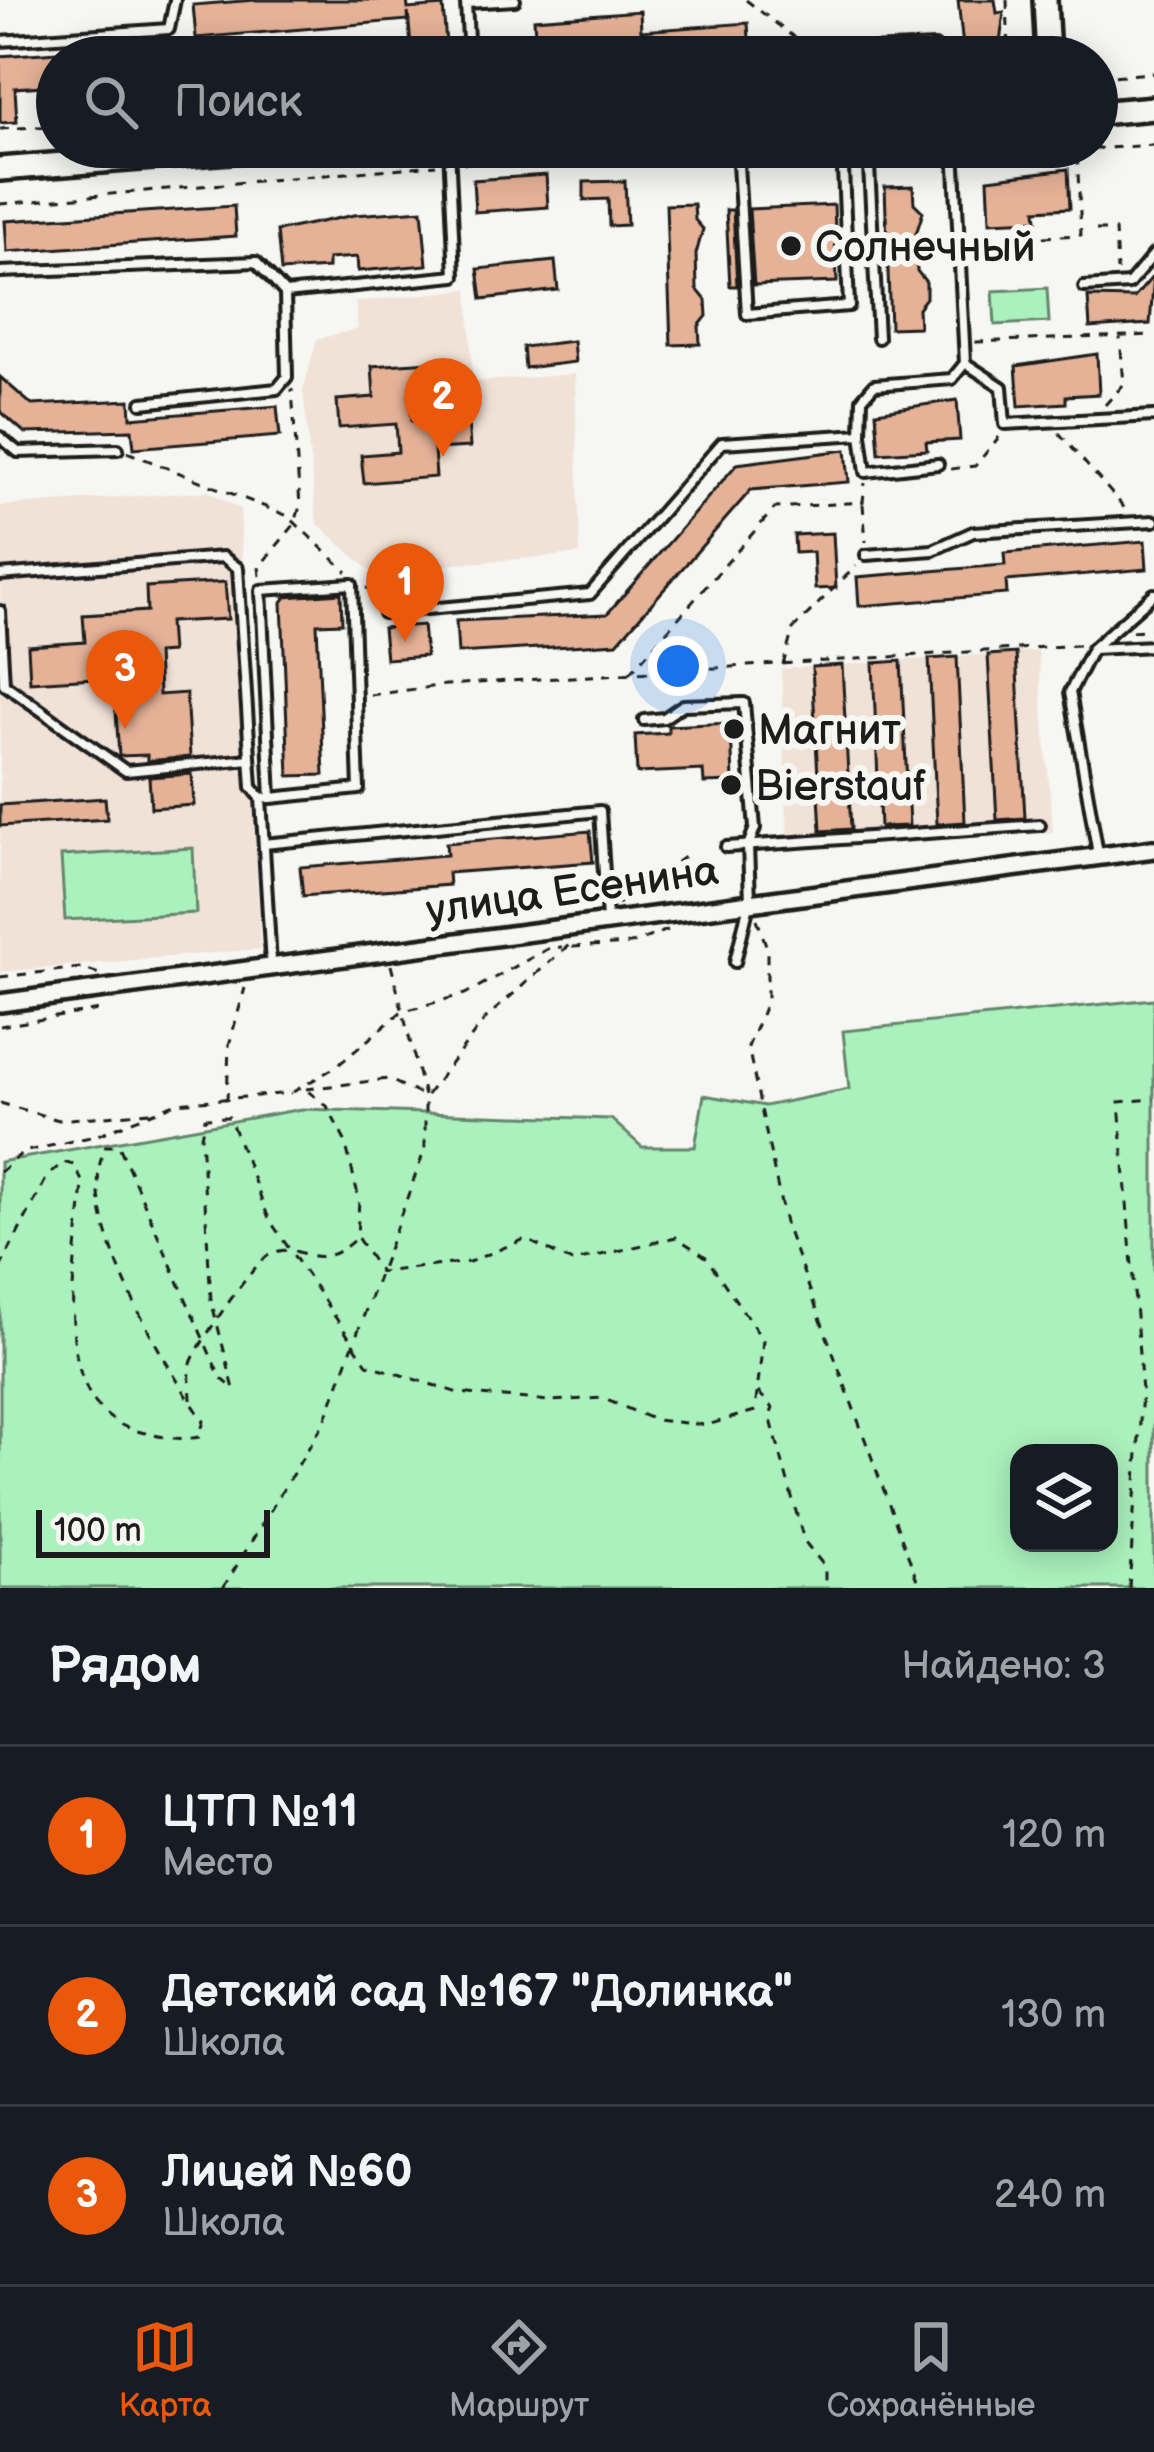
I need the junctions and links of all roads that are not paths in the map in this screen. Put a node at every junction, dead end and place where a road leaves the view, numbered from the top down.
1 (176, 0) edge
2 (515, 0) edge
3 (1045, 0) edge
4 (465, 2) edge
5 (70, 36) edge
6 (467, 36) edge
7 (1047, 36) edge
8 (36, 38) edge
9 (0, 41) edge
10 (1154, 109) edge
11 (1118, 111) edge
12 (36, 166) edge
13 (450, 168) edge
14 (739, 168) edge
15 (843, 168) edge
16 (869, 168) edge
17 (956, 168) edge
18 (0, 169) edge
19 (1154, 254) edge
20 (0, 272) edge
21 (1084, 287) dead end
22 (285, 293) junction
23 (878, 338) dead end
24 (965, 363) junction
25 (142, 403) dead end
26 (1154, 416) edge
27 (861, 434) junction
28 (0, 437) edge
29 (118, 449) road end
30 (938, 464) road end
31 (1154, 521) edge
32 (866, 555) road end
33 (0, 575) edge
34 (1154, 594) edge
35 (0, 611) edge
36 (383, 613) road end
37 (1154, 646) edge
38 (1092, 650) junction
39 (644, 720) dead end
40 (250, 759) junction
41 (266, 798) junction
42 (1040, 826) dead end
43 (264, 844) junction
44 (748, 846) junction
45 (726, 847) dead end
46 (1154, 849) edge
47 (1098, 856) junction
48 (750, 900) junction
49 (603, 918) junction
50 (735, 962) dead end
51 (272, 966) junction
52 (0, 1004) edge

1 - 5 lane
2 - 4 lane
3 - 7 main road
4 - 6 lane
8 - 9 lane
10 - 11 main road
12 - 18 main road
13 - 22 lane
14 - 15 lane
16 - 23 lane
17 - 24 lane
19 - 21 lane
20 - 22 lane
22 - 25 lane
24 - 26 lane
24 - 27 lane
27 - 30 lane
27 - 36 lane
28 - 29 lane
31 - 32 lane
33 - 40 lane
34 - 38 lane
35 - 40 lane
37 - 38 lane
38 - 47 lane
39 - 44 lane
40 - 41 lane
41 - 41 lane
41 - 43 lane
42 - 44 lane
43 - 49 lane
43 - 51 lane
44 - 45 lane
44 - 48 lane
46 - 47 street, улица Есенина
47 - 48 street, улица Есенина
48 - 49 street, улица Есенина
48 - 50 lane
49 - 51 street, улица Есенина
51 - 52 street, улица Есенина

